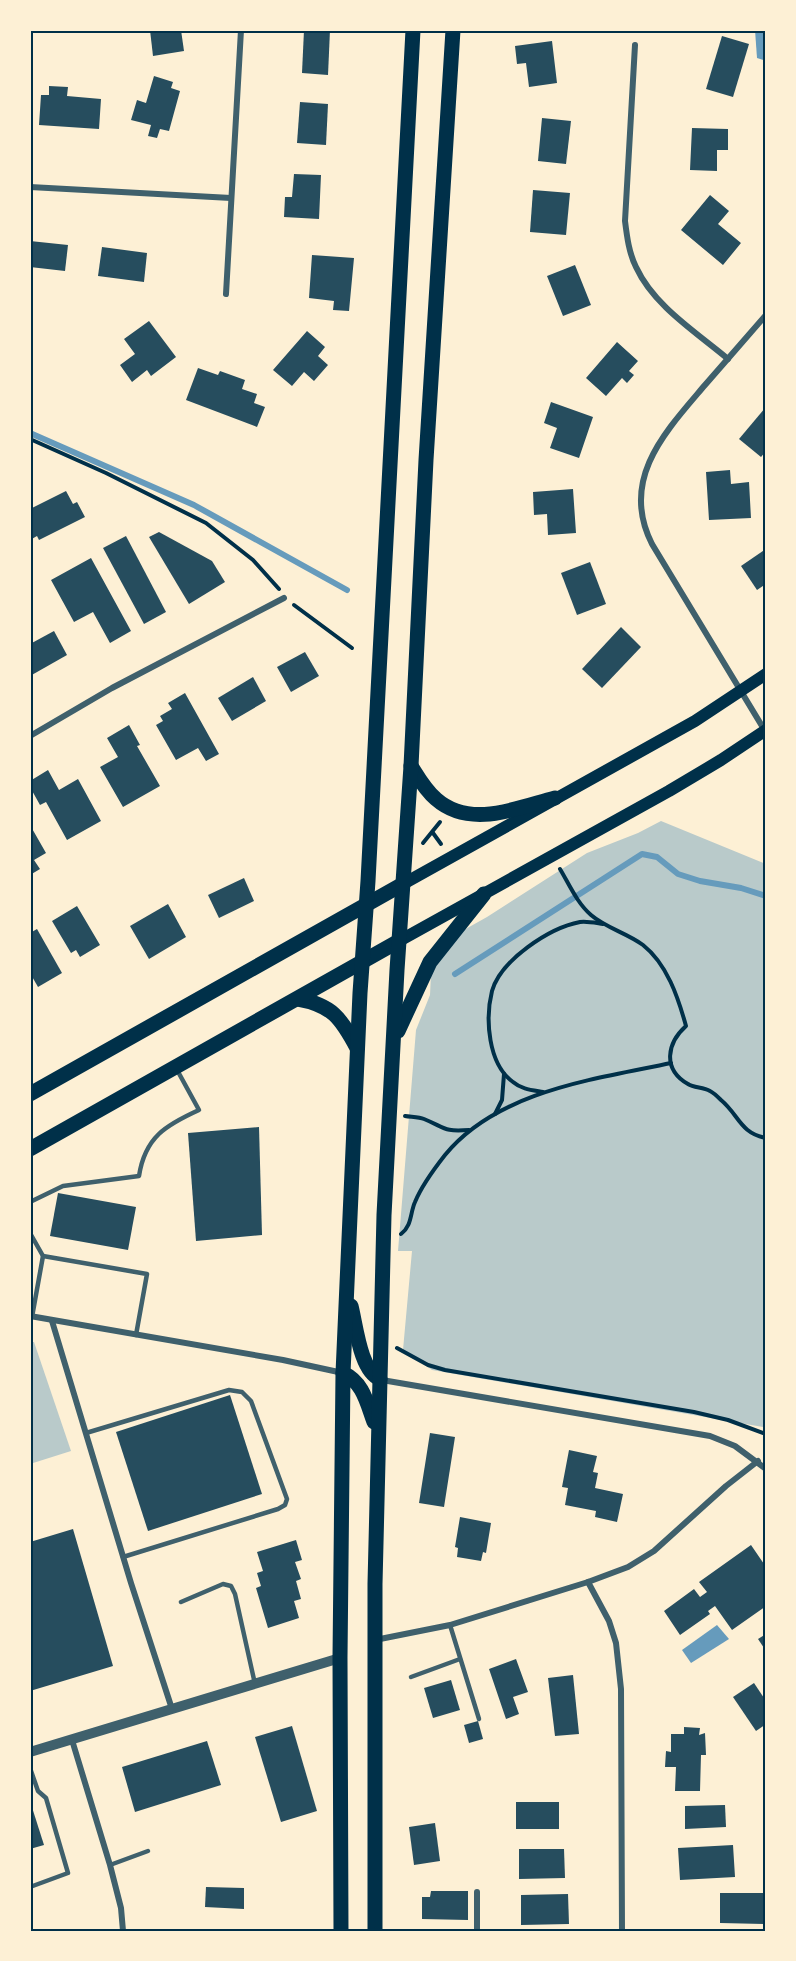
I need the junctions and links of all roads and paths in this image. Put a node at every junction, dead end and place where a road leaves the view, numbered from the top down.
1 (241, 30) edge
2 (413, 30) edge
3 (453, 30) edge
4 (635, 45) dead end
5 (30, 187) edge
6 (231, 198) junction
7 (226, 294) dead end
8 (766, 315) edge
9 (728, 359) junction
10 (30, 439) edge
11 (284, 598) junction
12 (352, 648) dead end
13 (766, 674) edge
14 (741, 692) junction
15 (765, 730) edge
16 (30, 736) edge
17 (411, 766) junction
18 (555, 798) junction
19 (440, 822) dead end
20 (433, 833) junction
21 (441, 844) dead end
22 (421, 846) dead end
23 (560, 869) dead end
24 (403, 884) junction
25 (484, 894) junction
26 (366, 905) junction
27 (604, 924) junction
28 (399, 941) junction
29 (362, 961) junction
30 (298, 999) junction
31 (394, 1040) junction
32 (358, 1050) junction
33 (671, 1063) junction
34 (176, 1068) junction
35 (504, 1074) junction
36 (544, 1092) junction
37 (30, 1094) edge
38 (403, 1115) dead end
39 (495, 1115) junction
40 (470, 1130) junction
41 (766, 1138) edge
42 (30, 1149) edge
43 (30, 1202) edge
44 (30, 1233) edge
45 (398, 1236) dead end
46 (43, 1256) junction
47 (347, 1287) junction
48 (31, 1317) edge
49 (52, 1321) junction
50 (136, 1335) junction
51 (393, 1346) dead end
52 (344, 1373) junction
53 (380, 1379) junction
54 (377, 1430) junction
55 (86, 1433) junction
56 (766, 1434) edge
57 (758, 1461) junction
58 (766, 1469) edge
59 (123, 1557) junction
60 (588, 1582) junction
61 (181, 1602) dead end
62 (450, 1626) junction
63 (375, 1640) junction
64 (340, 1658) junction
65 (460, 1659) junction
66 (411, 1677) dead end
67 (255, 1684) junction
68 (172, 1709) junction
69 (478, 1719) dead end
70 (72, 1740) junction
71 (30, 1752) edge
72 (30, 1768) edge
73 (148, 1851) dead end
74 (111, 1865) junction
75 (30, 1887) edge
76 (477, 1892) dead end
77 (123, 1931) edge
78 (341, 1931) edge
79 (375, 1931) edge
80 (477, 1931) edge
81 (622, 1931) edge

1 - 6 street
2 - 26 main road
3 - 17 main road
4 - 9 street
5 - 6 street
6 - 7 street
8 - 9 street
9 - 14 street
10 - 11 path
11 - 12 path
11 - 16 street
13 - 14 main road
14 - 15 street
14 - 18 main road
15 - 25 main road
17 - 18 main road
17 - 24 main road
18 - 24 main road
19 - 20 path
20 - 21 path
20 - 22 path
23 - 27 path
24 - 26 main road
24 - 28 main road
25 - 28 main road
25 - 31 main road
26 - 29 main road
26 - 37 main road
27 - 33 path
27 - 35 path
28 - 29 main road
28 - 31 main road
29 - 30 main road
29 - 32 main road
30 - 32 main road
30 - 34 main road
31 - 53 main road
32 - 47 main road
33 - 36 path
33 - 41 path
34 - 42 main road
34 - 43 lane
35 - 36 path
35 - 39 path
36 - 39 path
38 - 40 path
39 - 40 path
40 - 45 path
44 - 46 lane
46 - 48 lane
46 - 50 lane
47 - 52 main road
47 - 53 main road
48 - 49 street
49 - 50 street
49 - 55 street
50 - 52 street
51 - 56 path
52 - 54 main road
52 - 64 main road
53 - 54 main road
53 - 57 street
54 - 63 main road
55 - 59 street
55 - 59 lane
57 - 58 street
57 - 60 street
59 - 68 street
60 - 62 street
60 - 81 street
61 - 67 lane
62 - 63 street
62 - 65 lane
63 - 79 main road
64 - 67 street
64 - 78 main road
65 - 66 lane
65 - 69 lane
67 - 68 street
68 - 70 street
70 - 71 street
70 - 74 street
72 - 75 lane
73 - 74 lane
74 - 77 street
76 - 80 street

